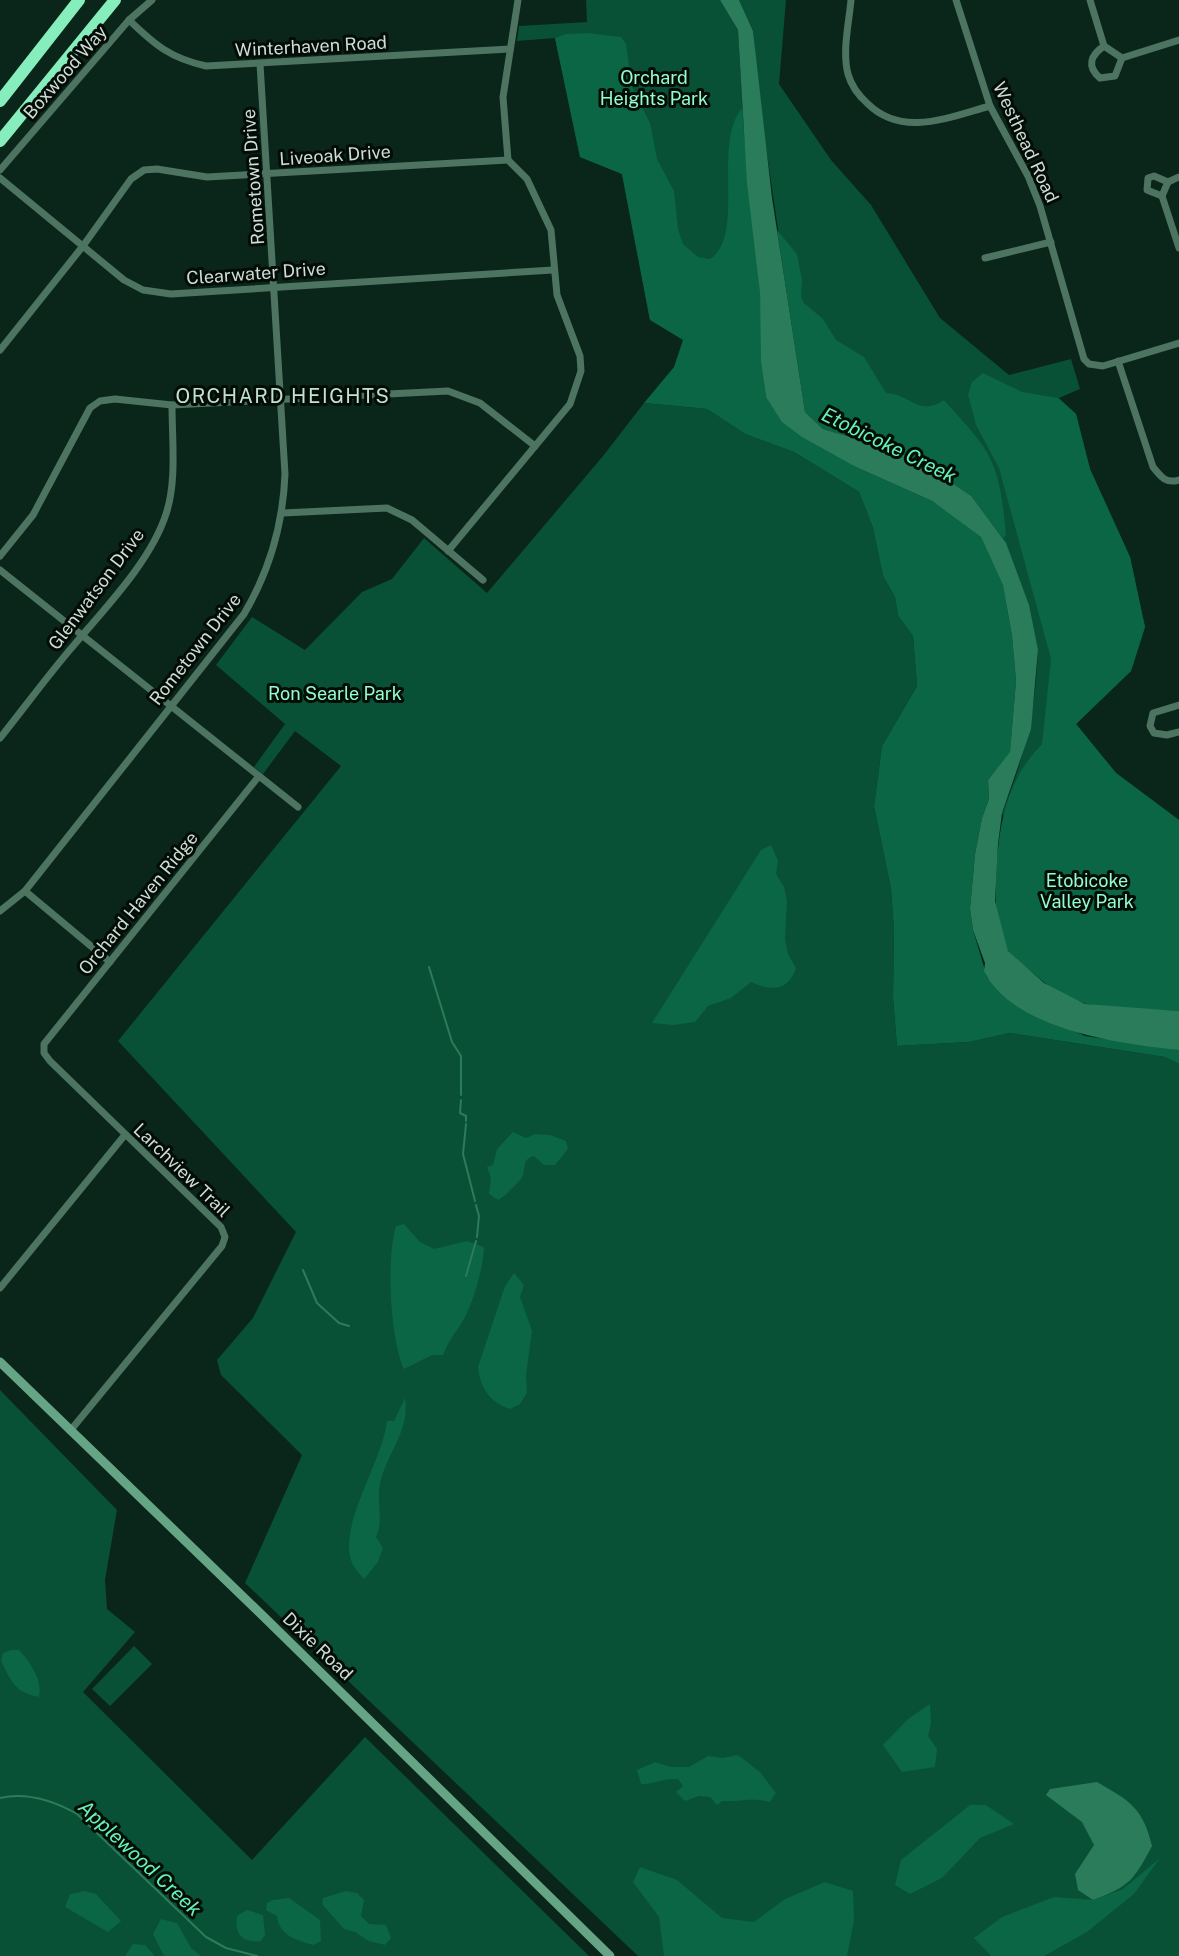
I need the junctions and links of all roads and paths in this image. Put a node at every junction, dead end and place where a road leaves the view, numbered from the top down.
1 (79, 0) edge
2 (116, 0) edge
3 (152, 0) edge
4 (518, 0) edge
5 (851, 0) edge
6 (956, 0) edge
7 (1090, 0) edge
8 (129, 20) junction
9 (1179, 40) edge
10 (1104, 45) junction
11 (510, 49) junction
12 (1122, 58) junction
13 (260, 64) junction
14 (0, 101) edge
15 (990, 106) junction
16 (0, 141) edge
17 (508, 159) junction
18 (0, 170) edge
19 (269, 174) junction
20 (0, 177) edge
21 (1179, 177) edge
22 (1168, 182) junction
23 (1162, 196) junction
24 (1051, 242) junction
25 (83, 246) junction
26 (1179, 248) edge
27 (985, 258) dead end
28 (553, 270) junction
29 (274, 287) junction
30 (1179, 343) edge
31 (0, 350) edge
32 (1118, 361) junction
33 (282, 400) junction
34 (172, 405) junction
35 (535, 446) junction
36 (1179, 480) edge
37 (283, 513) junction
38 (447, 551) junction
39 (0, 556) edge
40 (0, 570) edge
41 (483, 580) dead end
42 (83, 635) junction
43 (1179, 705) edge
44 (169, 707) junction
45 (1179, 732) edge
46 (0, 738) edge
47 (258, 776) junction
48 (298, 807) dead end
49 (25, 891) junction
50 (0, 911) edge
51 (110, 963) junction
52 (44, 1050) joint
53 (124, 1136) junction
54 (0, 1288) edge
55 (0, 1362) edge
56 (70, 1431) junction
57 (610, 1956) edge

1 - 14 highway
2 - 16 highway
3 - 8 street, Boxwood Way
4 - 11 street
5 - 15 street
6 - 15 street, Westhead Road
7 - 10 street
8 - 13 street, Winterhaven Road
8 - 18 street, Boxwood Way
9 - 12 street
10 - 12 street
10 - 12 street
11 - 13 street, Winterhaven Road
11 - 17 street
13 - 19 street, Rometown Drive
15 - 24 street, Westhead Road
17 - 19 street, Liveoak Drive
17 - 28 street
19 - 25 street, Liveoak Drive
19 - 29 street, Rometown Drive
20 - 25 street, Clearwater Drive
21 - 22 street
22 - 23 street
22 - 23 street
23 - 26 street
24 - 27 street
24 - 32 street, Westhead Road
25 - 29 street, Clearwater Drive
25 - 31 street, Liveoak Drive
28 - 29 street, Clearwater Drive
28 - 35 street
29 - 33 street, Rometown Drive
30 - 32 street
32 - 36 street
33 - 34 street
33 - 35 street
33 - 37 street, Rometown Drive
34 - 39 street
34 - 42 street, Glenwatson Drive
35 - 38 street
37 - 38 street
37 - 44 street, Rometown Drive
38 - 41 street
40 - 42 street
42 - 44 street
42 - 46 street, Glenwatson Drive
43 - 45 street
44 - 47 street
44 - 49 street, Rometown Drive
47 - 48 street
47 - 51 street, Orchard Haven Ridge
49 - 50 street, Rometown Drive
49 - 51 street
51 - 52 street, Orchard Haven Ridge
52 - 53 street, Larchview Trail
53 - 54 street
53 - 56 street, Larchview Trail
55 - 56 main road, Dixie Road
56 - 57 main road, Dixie Road

